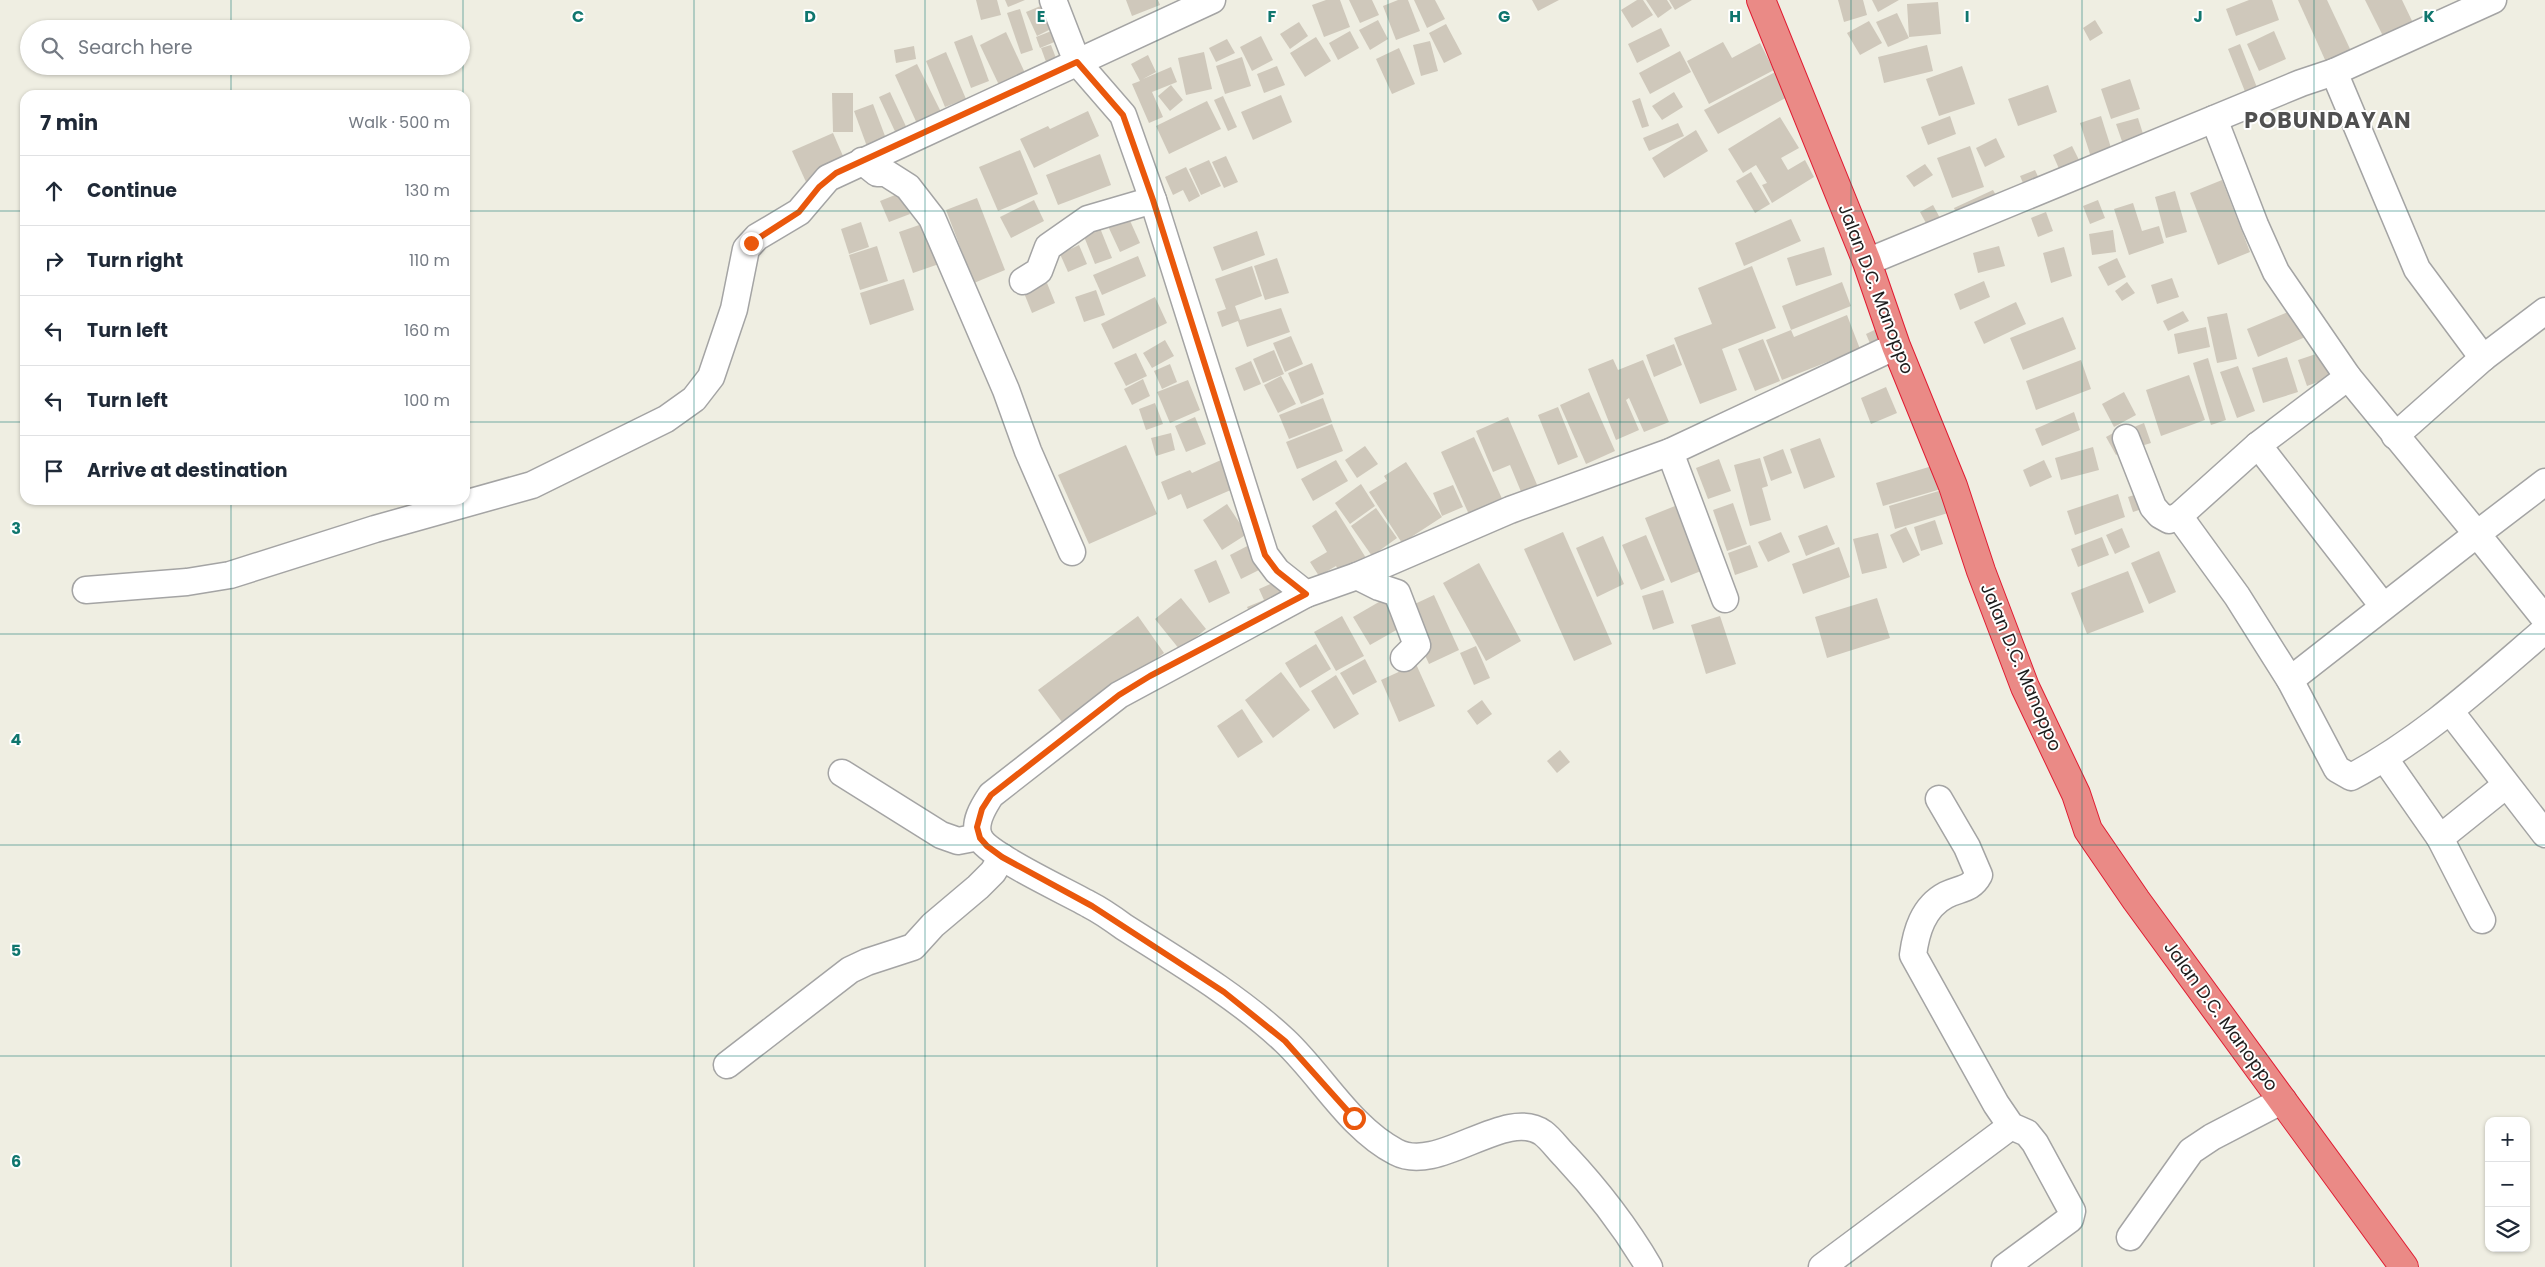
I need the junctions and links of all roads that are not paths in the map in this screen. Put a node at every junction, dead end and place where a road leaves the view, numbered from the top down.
1 (1053, 0) edge
2 (1212, 0) edge
3 (1761, 0) edge
4 (2494, 0) edge
5 (1077, 62) junction
6 (2334, 72) junction
7 (2214, 119) junction
8 (862, 161) junction
9 (1153, 200) junction
10 (1867, 262) junction
11 (1023, 281) dead end
12 (2545, 311) edge
13 (1896, 346) junction
14 (2483, 358) junction
15 (2348, 377) junction
16 (2395, 436) junction
17 (2126, 438) dead end
18 (2258, 445) junction
19 (1670, 452) junction
20 (2545, 482) edge
21 (470, 503) edge
22 (463, 505) edge
23 (2179, 516) junction
24 (2476, 534) junction
25 (1072, 552) dead end
26 (1357, 576) junction
27 (86, 590) dead end
28 (1306, 594) junction
29 (1725, 599) dead end
30 (2383, 606) junction
31 (2545, 619) edge
32 (2545, 630) edge
33 (1404, 658) dead end
34 (2290, 680) junction
35 (2450, 711) junction
36 (2385, 759) junction
37 (842, 773) dead end
38 (2506, 785) junction
39 (1939, 799) dead end
40 (2545, 834) edge
41 (980, 838) junction
42 (2440, 838) junction
43 (1002, 857) junction
44 (2482, 920) dead end
45 (727, 1065) dead end
46 (2283, 1100) junction
47 (2011, 1126) junction
48 (2130, 1237) dead end
49 (1649, 1267) edge
50 (1822, 1267) edge
51 (2005, 1267) edge
52 (2404, 1267) edge

1 - 5 street
2 - 5 street
3 - 10 highway, Jalan D.C. Manoppo
4 - 6 street
5 - 8 street
5 - 9 street
6 - 7 street
6 - 14 street
7 - 10 street
7 - 15 street
8 - 21 street
8 - 25 street
9 - 11 street
9 - 28 street
10 - 13 highway, Jalan D.C. Manoppo
12 - 14 street
13 - 19 street
13 - 46 highway, Jalan D.C. Manoppo
14 - 16 street
15 - 16 street
15 - 18 street
16 - 24 street
17 - 23 street
18 - 23 street
18 - 30 street
19 - 26 street
19 - 29 street
20 - 24 street
22 - 27 street
23 - 34 street
24 - 30 street
24 - 31 street
26 - 28 street
26 - 33 street
28 - 41 street
30 - 34 street
32 - 35 street
34 - 36 street
35 - 36 street
35 - 38 street
36 - 42 street
37 - 41 street
38 - 40 street
38 - 42 street
39 - 47 street
41 - 43 street
42 - 44 street
43 - 45 street
43 - 49 street
46 - 48 street
46 - 52 highway, Jalan D.C. Manoppo
47 - 50 street
47 - 51 street

